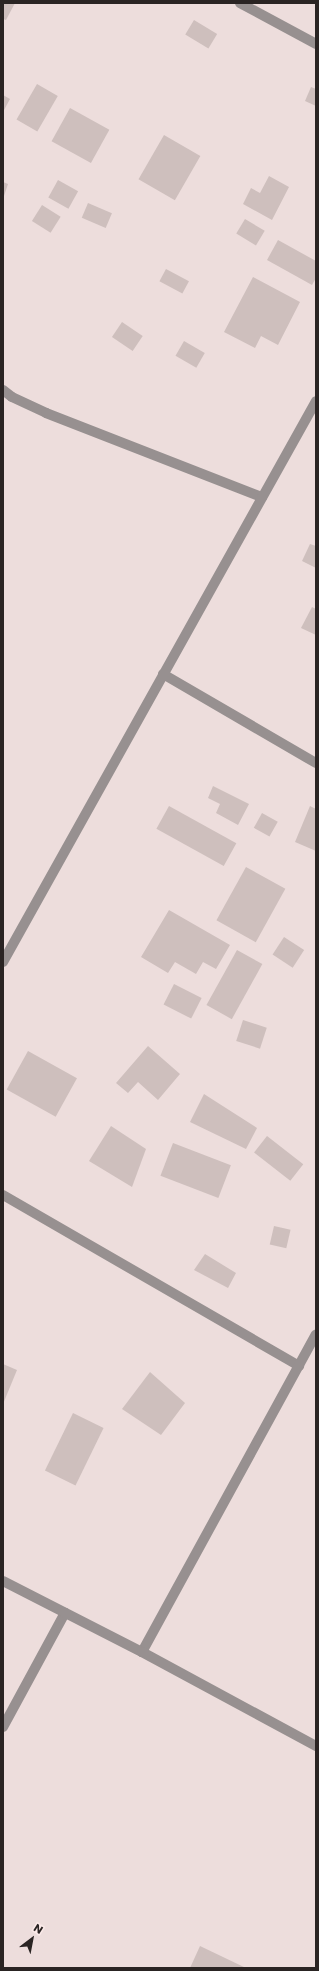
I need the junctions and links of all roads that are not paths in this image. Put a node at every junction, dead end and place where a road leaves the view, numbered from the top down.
1 (240, 3) edge
2 (316, 44) edge
3 (3, 390) edge
4 (316, 401) edge
5 (262, 497) junction
6 (163, 674) junction
7 (316, 763) edge
8 (3, 962) edge
9 (3, 1195) edge
10 (316, 1334) edge
11 (298, 1366) junction
12 (3, 1580) edge
13 (65, 1613) junction
14 (142, 1652) junction
15 (3, 1727) edge
16 (316, 1746) edge

1 - 2 street
3 - 5 street
4 - 5 street
5 - 6 street
6 - 7 street
6 - 8 street
9 - 11 street
10 - 11 street
11 - 14 street
12 - 13 street
13 - 14 street
13 - 15 street
14 - 16 street

